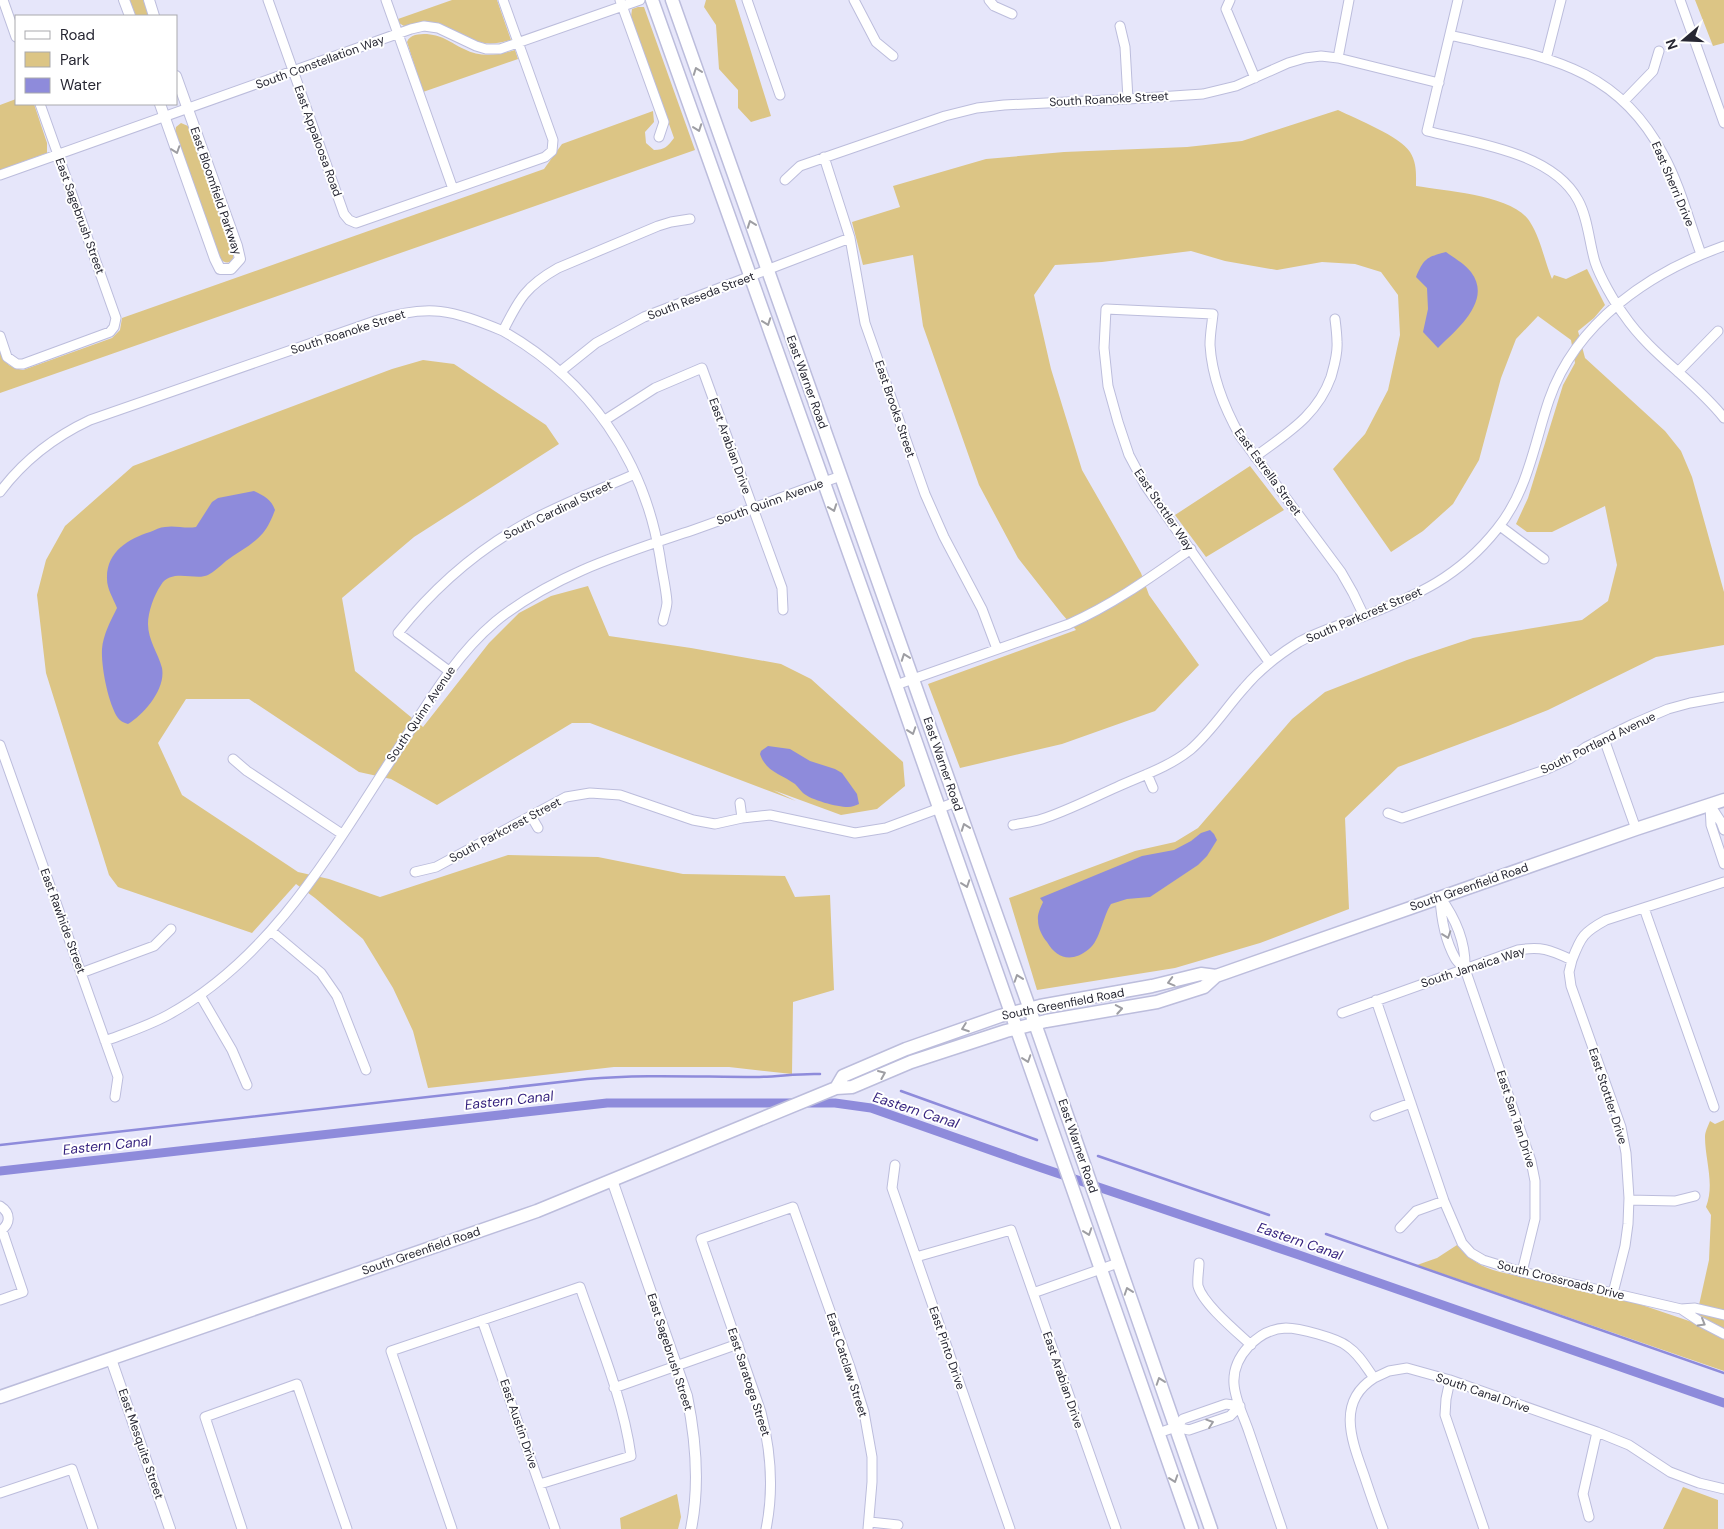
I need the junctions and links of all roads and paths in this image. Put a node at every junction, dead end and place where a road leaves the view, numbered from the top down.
1 (3, 0) edge
2 (124, 0) edge
3 (148, 0) edge
4 (268, 0) edge
5 (386, 0) edge
6 (503, 0) edge
7 (640, 0) edge
8 (652, 0) edge
9 (672, 0) edge
10 (747, 0) edge
11 (854, 0) edge
12 (989, 0) edge
13 (1230, 0) edge
14 (1349, 0) edge
15 (1458, 0) edge
16 (1561, 0) edge
17 (1680, 0) edge
18 (621, 3) edge
19 (1012, 14) dead end
20 (130, 15) edge
21 (154, 15) edge
22 (1120, 26) dead end
23 (15, 34) edge
24 (398, 34) junction
25 (1450, 35) junction
26 (518, 44) junction
27 (1659, 51) dead end
28 (893, 56) dead end
29 (1338, 58) junction
30 (1546, 59) junction
31 (293, 72) junction
32 (1255, 78) junction
33 (178, 82) edge
34 (1438, 83) junction
35 (780, 95) dead end
36 (1128, 99) junction
37 (1624, 101) junction
38 (1721, 103) edge
39 (40, 105) edge
40 (160, 105) edge
41 (188, 109) junction
42 (165, 117) junction
43 (1724, 123) edge
44 (660, 137) dead end
45 (58, 154) junction
46 (824, 157) junction
47 (0, 175) edge
48 (785, 180) dead end
49 (453, 189) junction
50 (690, 219) dead end
51 (850, 238) junction
52 (1724, 246) edge
53 (1702, 254) junction
54 (767, 270) junction
55 (750, 276) junction
56 (1617, 306) junction
57 (1213, 314) joint
58 (1335, 319) dead end
59 (503, 331) junction
60 (1718, 331) dead end
61 (0, 336) edge
62 (561, 371) junction
63 (1678, 372) junction
64 (1724, 418) edge
65 (604, 420) junction
66 (1255, 456) junction
67 (635, 474) junction
68 (841, 476) junction
69 (824, 482) junction
70 (0, 492) edge
71 (753, 508) junction
72 (1500, 526) junction
73 (657, 542) junction
74 (1190, 549) junction
75 (1544, 559) dead end
76 (783, 610) dead end
77 (1364, 616) junction
78 (663, 621) dead end
79 (997, 649) junction
80 (1270, 662) junction
81 (449, 671) junction
82 (913, 679) junction
83 (896, 685) junction
84 (1724, 697) edge
85 (1604, 739) junction
86 (0, 745) edge
87 (233, 758) dead end
88 (1148, 774) junction
89 (1153, 788) dead end
90 (1724, 800) edge
91 (956, 802) junction
92 (740, 803) dead end
93 (1710, 805) junction
94 (939, 808) junction
95 (1388, 813) dead end
96 (531, 816) junction
97 (742, 818) junction
98 (1013, 825) dead end
99 (538, 828) dead end
100 (1636, 828) junction
101 (1724, 830) edge
102 (342, 834) junction
103 (1724, 864) edge
104 (415, 872) dead end
105 (1724, 882) edge
106 (1440, 897) junction
107 (1644, 908) junction
108 (171, 929) dead end
109 (271, 932) junction
110 (1572, 960) junction
111 (1465, 969) junction
112 (81, 973) junction
113 (1216, 976) junction
114 (200, 995) junction
115 (1376, 1000) junction
116 (1029, 1009) junction
117 (1011, 1013) junction
118 (1342, 1013) dead end
119 (1035, 1024) junction
120 (1016, 1028) junction
121 (105, 1041) junction
122 (366, 1070) dead end
123 (247, 1085) dead end
124 (836, 1088) junction
125 (115, 1097) dead end
126 (1411, 1103) junction
127 (1714, 1107) dead end
128 (1376, 1116) dead end
129 (895, 1165) dead end
130 (612, 1180) junction
131 (1695, 1196) dead end
132 (1628, 1200) junction
133 (1444, 1201) junction
134 (0, 1206) edge
135 (792, 1208) joint
136 (1400, 1228) dead end
137 (1, 1231) edge
138 (916, 1257) junction
139 (1199, 1262) dead end
140 (1118, 1263) junction
141 (1101, 1269) junction
142 (1522, 1272) junction
143 (1033, 1293) junction
144 (1613, 1293) junction
145 (0, 1300) edge
146 (1682, 1309) junction
147 (1724, 1315) edge
148 (482, 1320) junction
149 (1724, 1334) edge
150 (738, 1344) junction
151 (1250, 1345) junction
152 (111, 1359) junction
153 (677, 1365) junction
154 (1374, 1378) junction
155 (1450, 1380) junction
156 (614, 1388) junction
157 (0, 1397) edge
158 (1240, 1406) junction
159 (1176, 1427) junction
160 (1597, 1432) junction
161 (1158, 1433) junction
162 (540, 1484) junction
163 (1724, 1489) edge
164 (0, 1494) edge
165 (1589, 1517) dead end
166 (898, 1525) dead end
167 (869, 1526) edge
168 (93, 1529) edge
169 (170, 1529) edge
170 (242, 1529) edge
171 (347, 1529) edge
172 (452, 1529) edge
173 (555, 1529) edge
174 (691, 1529) edge
175 (766, 1529) edge
176 (1010, 1529) edge
177 (1116, 1529) edge
178 (1192, 1529) edge
179 (1211, 1529) edge
180 (1282, 1529) edge
181 (1382, 1529) edge
182 (1484, 1529) edge

1 - 23 street
2 - 20 street
3 - 21 street
4 - 31 street, East Appaloosa Road
5 - 24 street
6 - 26 street
7 - 18 street, South Constellation Way
8 -> 55 main road, East Warner Road
54 -> 9 main road, East Warner Road
10 - 35 street
11 - 28 street
12 - 19 street
13 - 32 street
14 - 29 street
15 - 25 street
16 - 30 street
17 - 38 street
18 - 26 street, South Constellation Way
18 - 44 street
22 - 36 street
24 - 26 street, South Constellation Way
24 - 31 street, South Constellation Way
24 - 49 street
25 - 30 street, East Sherri Drive
25 - 34 street
26 - 49 street
27 - 37 street
29 - 32 street, South Roanoke Street
29 - 34 street, South Roanoke Street
30 - 37 street, East Sherri Drive
31 - 41 street, South Constellation Way
31 - 49 street, East Appaloosa Road
32 - 36 street, South Roanoke Street
33 - 41 street, East Bloomfield Parkway
34 - 56 street
36 - 46 street, South Roanoke Street
37 - 53 street, East Sherri Drive
38 - 43 street
39 - 45 street, East Sagebrush Street
40 - 42 street, East Bloomfield Parkway
41 - 42 street, South Constellation Way
42 -> 41 street, East Bloomfield Parkway
42 - 45 street, South Constellation Way
45 - 47 street, South Constellation Way
45 - 61 street, East Sagebrush Street
46 - 48 street, South Roanoke Street
46 - 51 street, East Brooks Street
50 - 59 street
51 - 54 street, South Reseda Street
51 - 79 street, East Brooks Street
52 - 53 street, South Parkcrest Street
53 - 56 street, South Parkcrest Street
54 - 55 street, South Reseda Street
54 - 68 main road, East Warner Road
55 - 62 street, South Reseda Street
55 -> 69 main road, East Warner Road
56 - 63 street
56 - 72 street, South Parkcrest Street
57 - 66 street, East Estrella Street
57 - 74 street, East Stottler Way
58 - 66 street
59 - 62 street
59 - 70 street, South Roanoke Street
60 - 63 street
62 - 65 street
63 - 64 street
65 - 67 street
65 - 71 street, East Arabian Drive
66 - 77 street, East Estrella Street
67 - 73 street
67 - 81 street, South Cardinal Street
68 - 69 street, South Quinn Avenue
82 -> 68 main road, East Warner Road
69 - 71 street, South Quinn Avenue
69 -> 83 main road, East Warner Road
71 - 73 street, South Quinn Avenue
71 - 76 street, East Arabian Drive
72 - 75 street
72 - 77 street, South Parkcrest Street
73 - 78 street
73 - 81 street, South Quinn Avenue
74 - 79 street
74 - 80 street, East Stottler Way
77 - 80 street, South Parkcrest Street
79 - 82 street
80 - 88 street, South Parkcrest Street
81 - 102 street, South Quinn Avenue
82 - 83 street
82 - 91 main road, East Warner Road
83 -> 94 main road, East Warner Road
84 - 85 street, South Portland Avenue
85 - 95 street, South Portland Avenue
85 - 100 street
86 - 112 street, East Rawhide Street
87 - 102 street
88 - 89 street
88 - 98 street, South Parkcrest Street
90 - 93 main road, South Greenfield Road
91 - 94 street, South Parkcrest Street
116 -> 91 main road, East Warner Road
92 - 97 street
93 - 100 main road, South Greenfield Road
93 - 101 street
93 - 103 street
94 - 97 street, South Parkcrest Street
94 -> 117 main road, East Warner Road
96 - 97 street, South Parkcrest Street
96 - 99 street
96 - 104 street, South Parkcrest Street
100 - 106 main road, South Greenfield Road
102 - 109 street, South Quinn Avenue
105 - 107 street
106 - 111 street, East San Tan Drive
106 - 113 main road, South Greenfield Road
107 - 110 street
107 - 127 street
108 - 112 street
109 - 114 street, South Quinn Avenue
109 - 122 street
110 - 111 street, South Jamaica Way
110 - 132 street, East Stottler Drive
111 - 115 street, South Jamaica Way
111 - 142 street, East San Tan Drive
112 - 121 street, East Rawhide Street
113 -> 116 main road, South Greenfield Road
119 -> 113 main road, South Greenfield Road
114 - 121 street, South Quinn Avenue
114 - 123 street
115 - 118 street, South Jamaica Way
115 - 126 street, South Crossroads Drive
116 - 117 main road, South Greenfield Road
116 - 119 main road, East Warner Road
117 - 120 main road, East Warner Road
117 -> 124 main road, South Greenfield Road
119 - 120 main road, South Greenfield Road
119 - 140 main road, East Warner Road
124 -> 120 main road, South Greenfield Road
120 -> 141 main road, East Warner Road
121 - 125 street, East Rawhide Street
124 - 130 main road, South Greenfield Road
126 - 128 street
126 - 133 street, South Crossroads Drive
129 - 138 street, East Pinto Drive
130 - 152 main road, South Greenfield Road
130 - 153 street, East Sagebrush Street
131 - 132 street
132 - 144 street, East Stottler Drive
133 - 136 street
133 - 142 street, South Crossroads Drive
134 - 137 street
135 - 150 street, East Saratoga Street
135 - 167 street, East Catclaw Street
137 - 145 street
138 - 143 street, East Arabian Drive
138 - 176 street, East Pinto Drive
139 - 151 street
140 - 141 street
159 -> 140 main road, East Warner Road
141 - 143 street
141 - 161 main road, East Warner Road
142 - 144 street, South Crossroads Drive
143 - 177 street, East Arabian Drive
144 - 146 street, South Crossroads Drive
146 - 147 street, South Crossroads Drive
146 -> 149 street, South Crossroads Drive
148 - 156 street
148 - 162 street, East Austin Drive
148 - 172 street
150 - 153 street
150 - 175 street, East Saratoga Street
151 - 154 street
151 - 158 street
152 - 157 main road, South Greenfield Road
152 - 169 street, East Mesquite Street
153 - 156 street
153 - 174 street, East Sagebrush Street
154 - 155 street, South Canal Drive
154 - 181 street
155 - 160 street, South Canal Drive
155 - 182 street
156 - 162 street
158 - 159 street
158 - 180 street
159 - 161 street
159 - 179 main road, East Warner Road
160 - 163 street, South Canal Drive
160 - 165 street
161 -> 178 main road, East Warner Road
162 - 173 street, East Austin Drive
164 - 168 street
166 - 167 street
170 - 171 street

